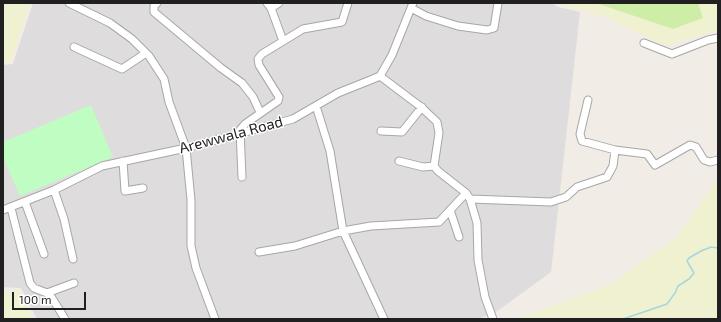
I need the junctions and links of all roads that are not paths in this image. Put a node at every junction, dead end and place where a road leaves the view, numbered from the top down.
1 (69, 3) edge
2 (157, 3) edge
3 (279, 3) edge
4 (348, 3) edge
5 (498, 3) edge
6 (270, 6) edge
7 (412, 6) edge
8 (718, 38) edge
9 (283, 41) junction
10 (644, 43) dead end
11 (74, 47) dead end
12 (146, 53) junction
13 (380, 76) junction
14 (588, 100) dead end
15 (316, 106) junction
16 (422, 107) junction
17 (260, 112) junction
18 (381, 131) dead end
19 (239, 134) junction
20 (186, 148) junction
21 (615, 150) junction
22 (718, 160) edge
23 (123, 161) junction
24 (400, 161) dead end
25 (434, 166) junction
26 (242, 177) dead end
27 (143, 188) dead end
28 (54, 190) junction
29 (468, 196) junction
30 (25, 202) junction
31 (11, 208) junction
32 (3, 210) edge
33 (450, 210) junction
34 (343, 231) junction
35 (459, 237) dead end
36 (259, 252) dead end
37 (44, 254) dead end
38 (73, 259) dead end
39 (74, 283) dead end
40 (47, 293) junction
41 (65, 319) edge
42 (215, 319) edge
43 (384, 319) edge
44 (493, 319) edge

1 - 12 street
2 - 17 street
3 - 6 street
4 - 9 street
5 - 7 street
6 - 9 street
7 - 13 street
8 - 10 street
9 - 17 street
11 - 12 street
12 - 20 street
13 - 15 street, Arewwala Road
13 - 16 street
14 - 21 street
15 - 19 street, Arewwala Road
15 - 34 street
16 - 18 street
16 - 25 street
17 - 19 street
19 - 20 street, Arewwala Road
19 - 26 street
20 - 23 street, Arewwala Road
20 - 42 street
21 - 22 street
21 - 29 street
23 - 27 street
23 - 28 street, Arewwala Road
24 - 25 street
25 - 29 street
28 - 30 street, Arewwala Road
28 - 38 street
29 - 33 street
29 - 44 street
30 - 31 street, Arewwala Road
30 - 37 street
31 - 32 street, Arewwala Road
31 - 40 street
33 - 34 street
33 - 35 street
34 - 36 street
34 - 43 street
39 - 40 street
40 - 41 street

